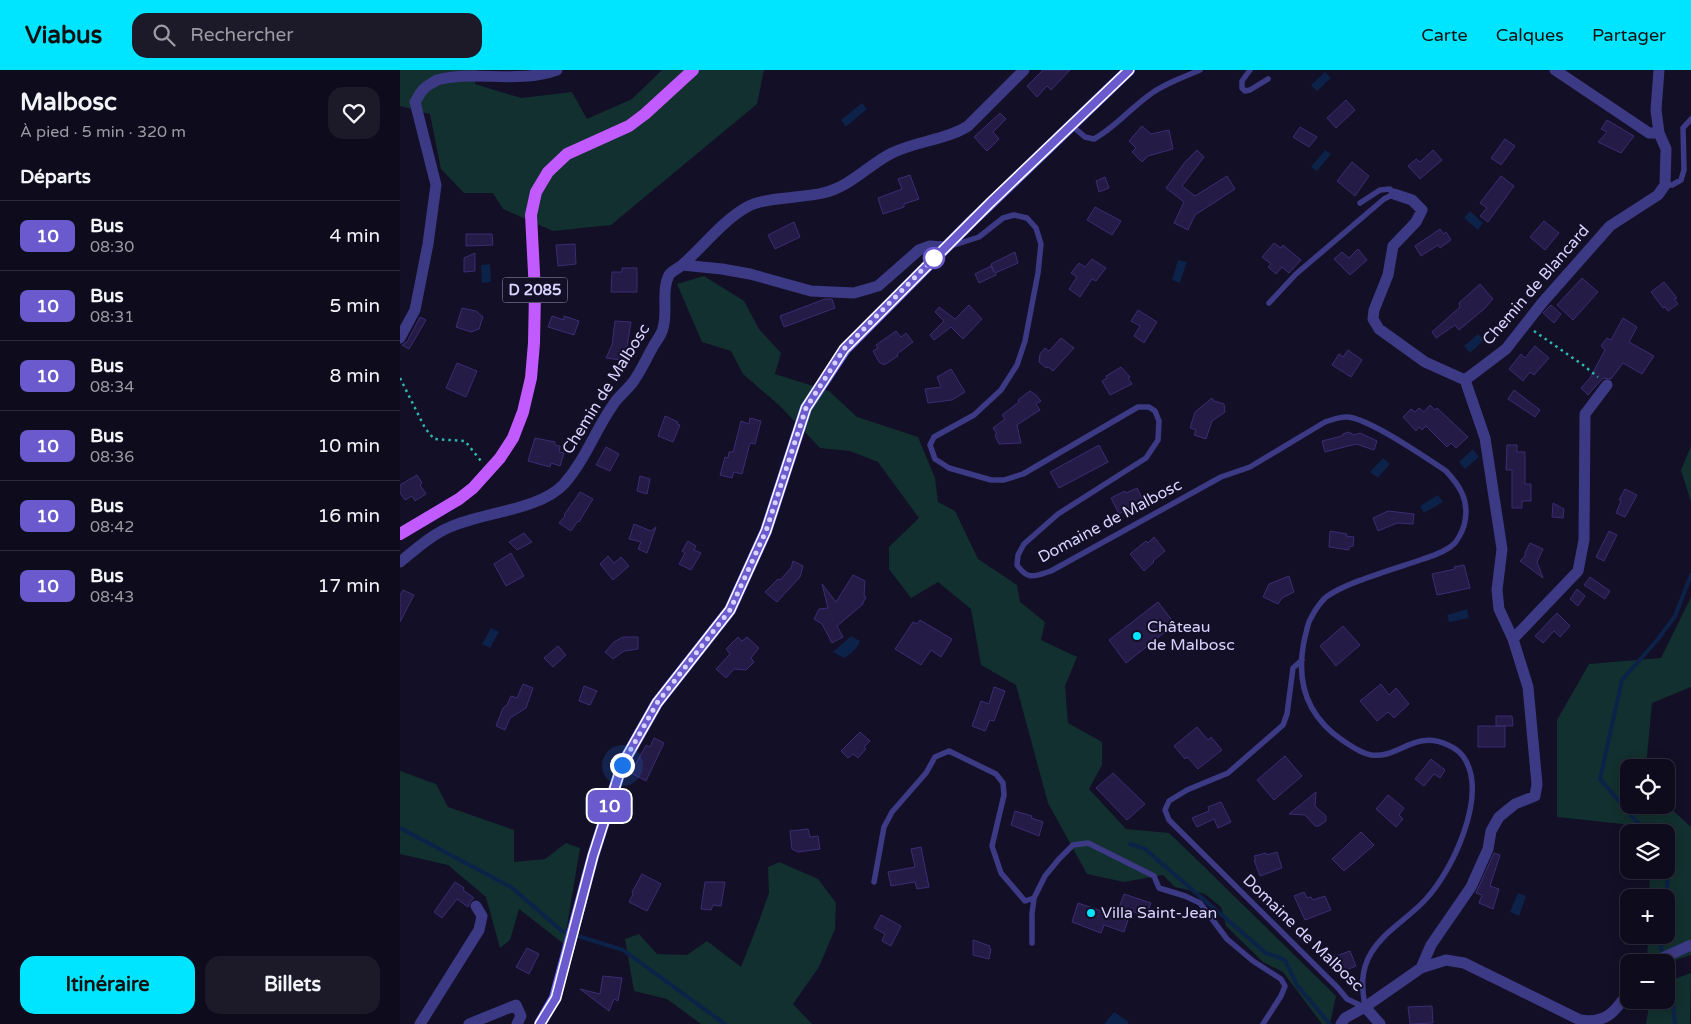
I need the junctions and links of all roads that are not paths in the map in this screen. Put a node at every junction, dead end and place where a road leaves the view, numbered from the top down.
1 (556, 70) edge
2 (693, 70) edge
3 (1024, 70) edge
4 (1129, 70) edge
5 (1200, 70) edge
6 (1250, 70) edge
7 (1555, 70) edge
8 (1659, 70) edge
9 (1268, 79) dead end
10 (1691, 119) edge
11 (1071, 125) junction
12 (1659, 133) junction
13 (1665, 185) junction
14 (1394, 194) junction
15 (1360, 203) dead end
16 (945, 247) junction
17 (682, 265) junction
18 (1269, 303) dead end
19 (400, 338) edge
20 (1465, 380) junction
21 (1607, 384) road end
22 (400, 534) edge
23 (400, 562) edge
24 (1513, 639) junction
25 (1302, 660) junction
26 (874, 882) dead end
27 (1034, 898) junction
28 (476, 906) dead end
29 (1032, 942) dead end
30 (1691, 945) edge
31 (1672, 954) edge
32 (1421, 968) junction
33 (1620, 1004) edge
34 (1365, 1008) junction
35 (420, 1024) edge
36 (469, 1024) edge
37 (517, 1024) edge
38 (540, 1024) edge
39 (1263, 1024) edge
40 (1341, 1024) edge
41 (1380, 1024) edge

1 - 19 street
2 - 22 main road, D 2085
3 - 17 street, Chemin de Malbosc
4 - 11 main road
5 - 11 lane
6 - 9 lane
7 - 12 street
8 - 12 street
10 - 13 lane
11 - 16 main road
12 - 13 street
13 - 20 street, Chemin de Blancard
14 - 15 lane
14 - 18 lane
14 - 20 street
16 - 17 street
16 - 25 lane, Domaine de Malbosc
16 - 38 main road
17 - 23 street, Chemin de Malbosc
20 - 24 street
21 - 24 street
24 - 32 street
25 - 34 lane, Domaine de Malbosc
25 - 34 lane, Domaine de Malbosc
26 - 27 lane
27 - 29 lane
27 - 39 lane
28 - 35 street
30 - 31 street
32 - 33 street
32 - 34 street
34 - 40 street
34 - 41 street
36 - 37 street

